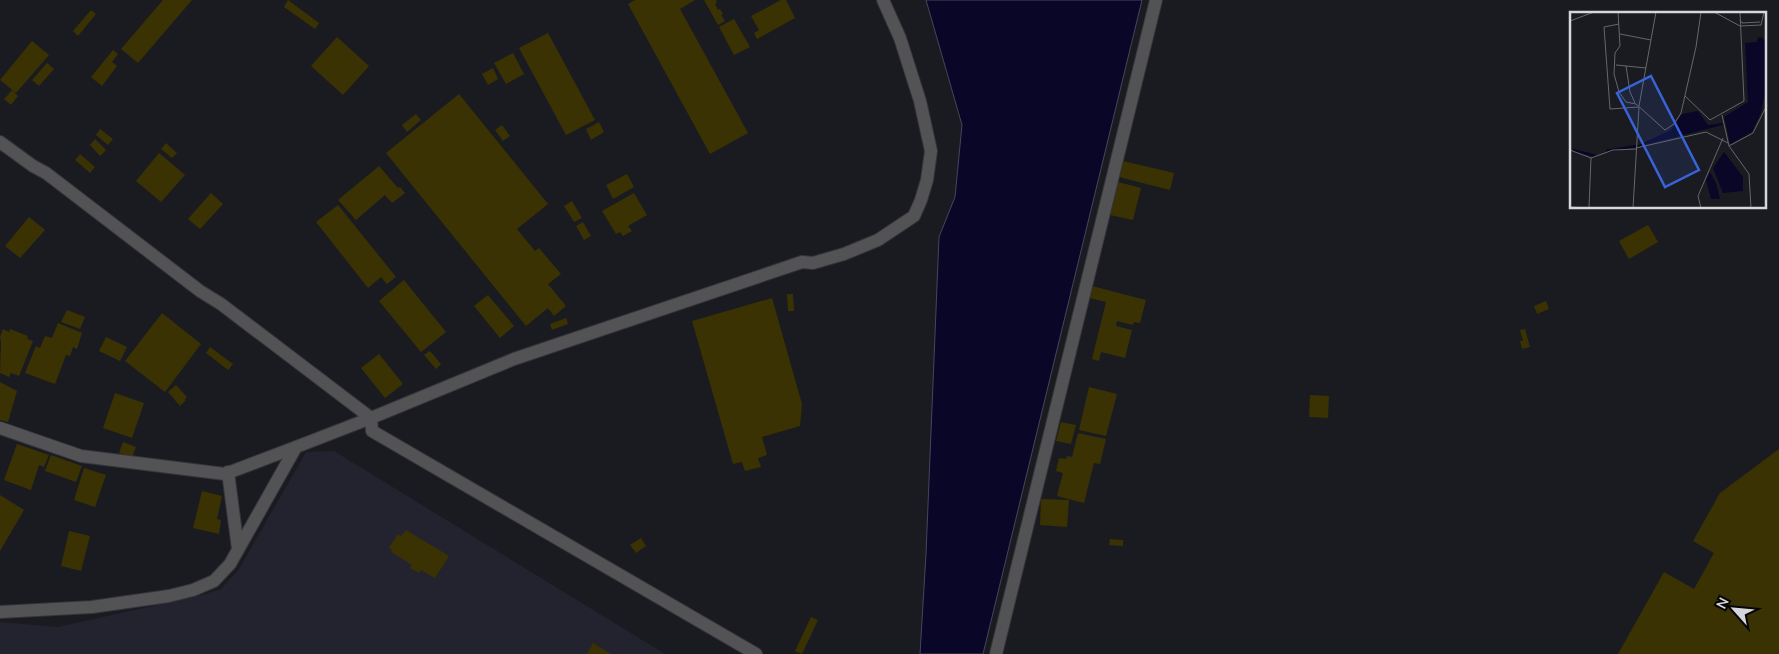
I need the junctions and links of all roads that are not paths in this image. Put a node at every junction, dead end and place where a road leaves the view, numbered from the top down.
1 (883, 0) edge
2 (1156, 0) edge
3 (0, 142) edge
4 (371, 418) junction
5 (0, 428) edge
6 (296, 447) junction
7 (228, 472) junction
8 (238, 550) junction
9 (0, 612) edge
10 (756, 654) edge
11 (996, 654) edge

1 - 4 street
2 - 11 street
3 - 4 street
4 - 6 street
4 - 10 street
5 - 7 street
6 - 7 street
6 - 8 street
7 - 8 street
8 - 9 street

